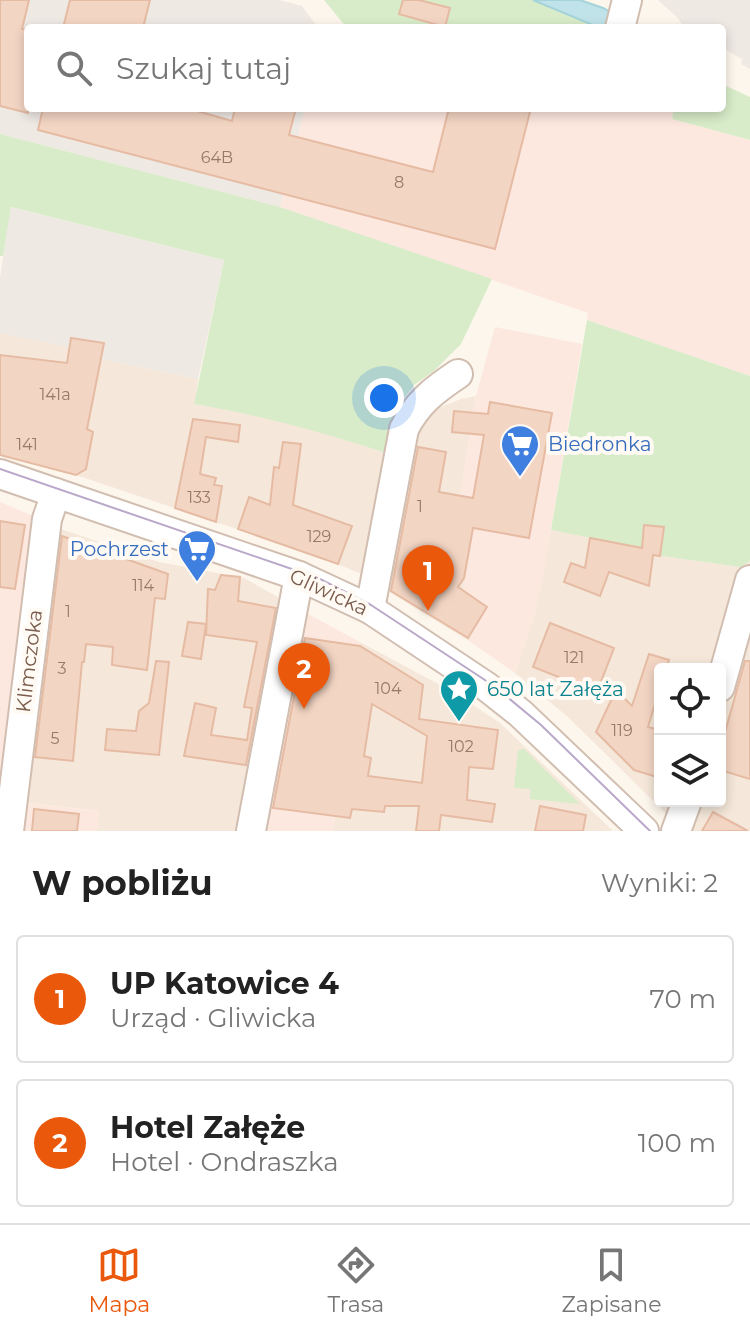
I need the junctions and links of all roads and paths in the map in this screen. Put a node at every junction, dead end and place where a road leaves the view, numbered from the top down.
1 (627, 0) edge
2 (621, 24) edge
3 (458, 374) dead end
4 (0, 474) edge
5 (56, 493) junction
6 (299, 576) junction
7 (750, 580) edge
8 (370, 609) junction
9 (726, 666) edge
10 (685, 807) edge
11 (9, 831) edge
12 (251, 831) edge
13 (644, 831) edge
14 (676, 831) edge

1 - 2 street
3 - 8 street
4 - 5 street, Gliwicka
5 - 6 street, Gliwicka
5 - 11 street, Klimczoka
6 - 8 street, Gliwicka
6 - 12 street
7 - 9 street
8 - 13 street, Gliwicka
10 - 14 street

